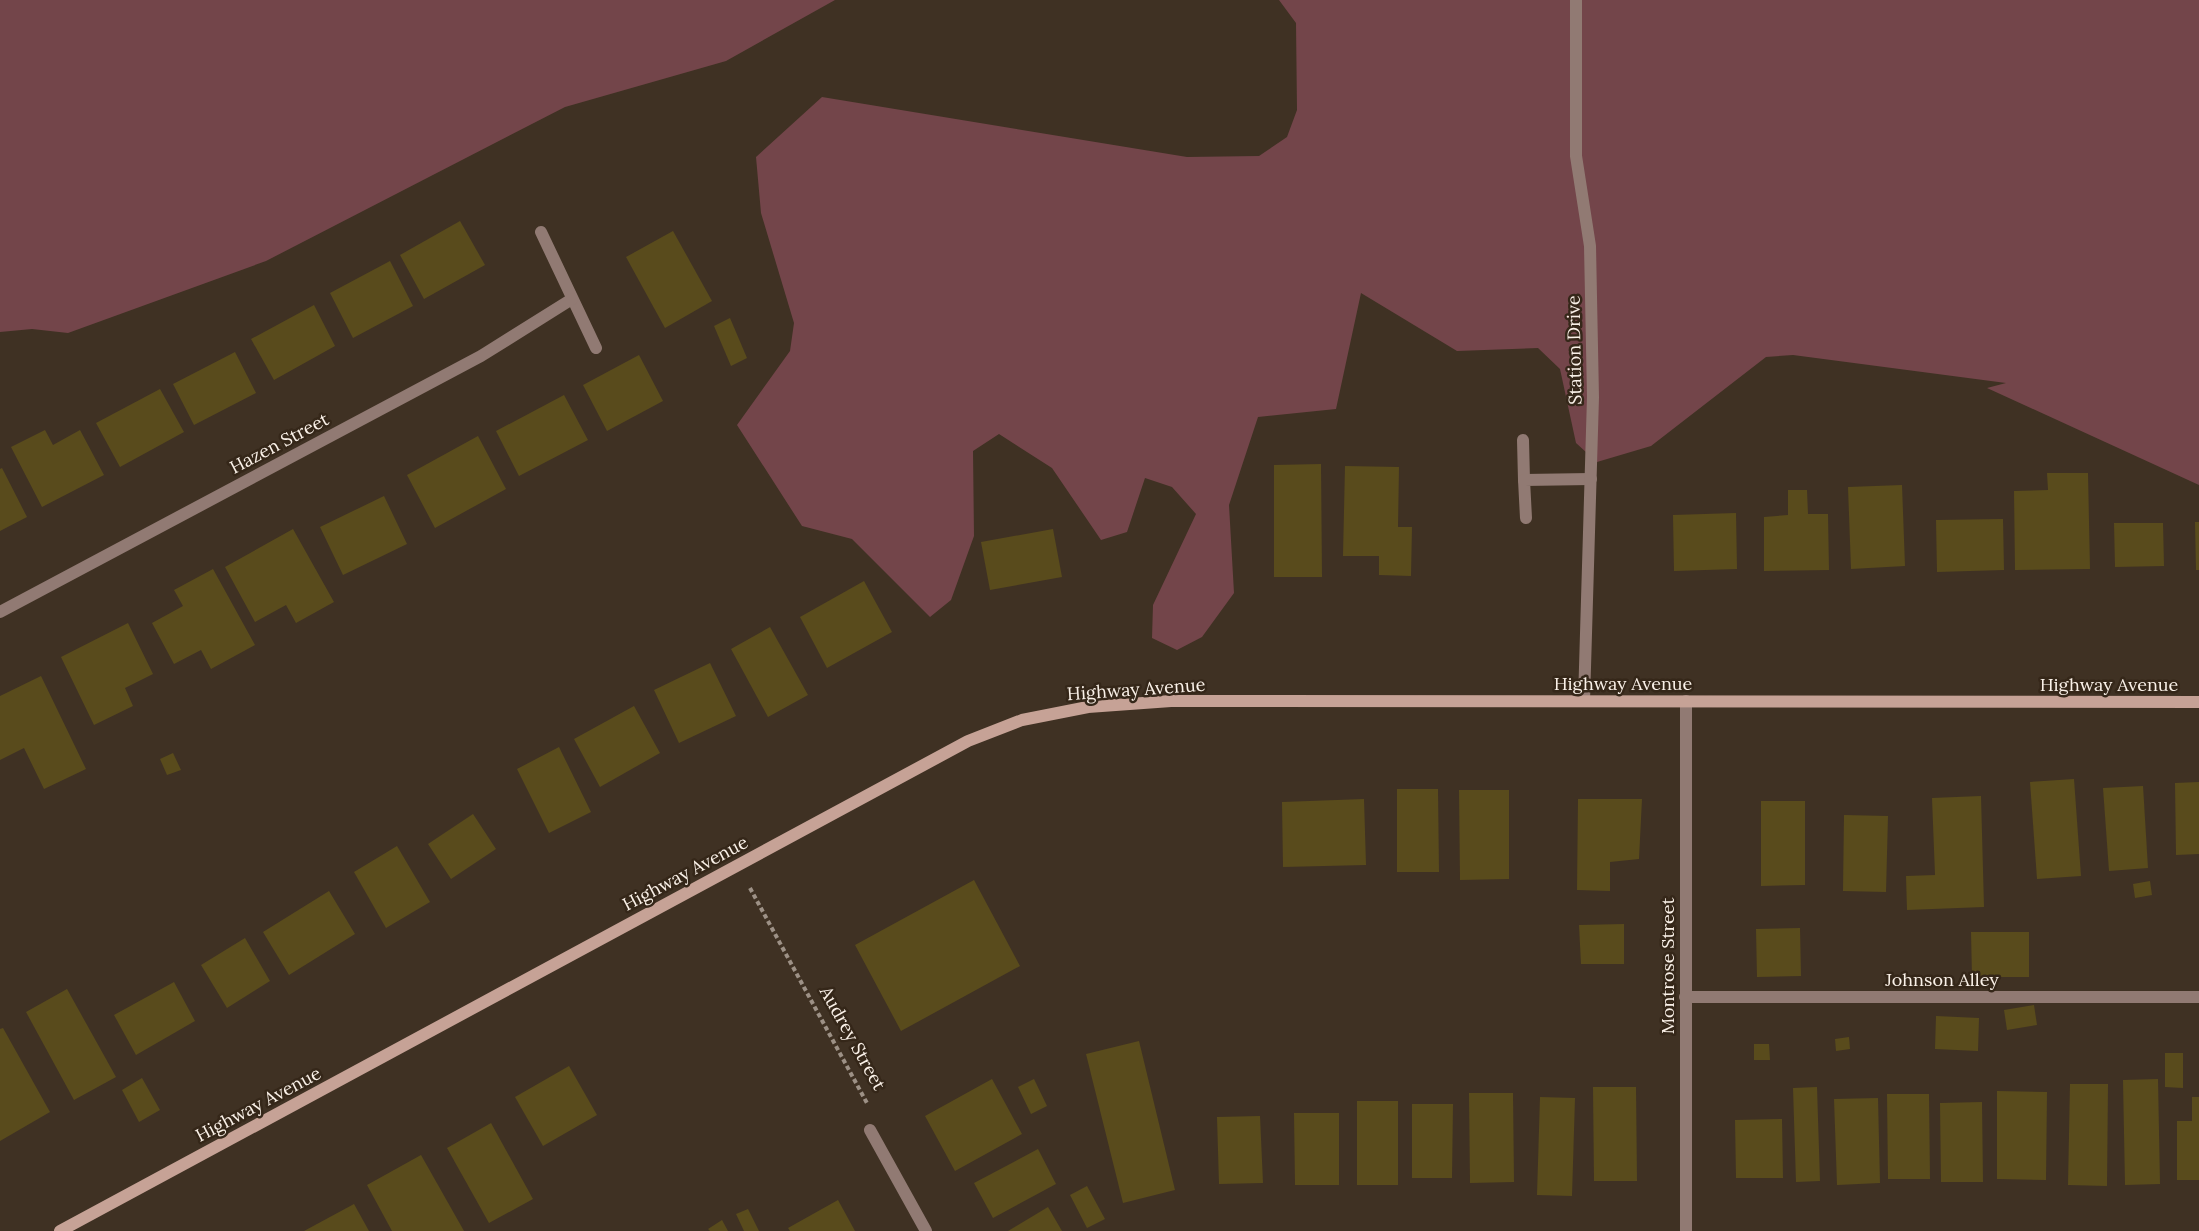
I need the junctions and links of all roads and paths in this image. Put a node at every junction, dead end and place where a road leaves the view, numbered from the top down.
1 (1576, 0) edge
2 (541, 232) dead end
3 (572, 299) junction
4 (596, 348) dead end
5 (1522, 440) dead end
6 (1591, 479) junction
7 (1524, 480) junction
8 (1526, 518) dead end
9 (0, 612) edge
10 (1584, 700) junction
11 (1686, 701) junction
12 (2199, 702) edge
13 (738, 865) junction
14 (1685, 997) junction
15 (2199, 997) edge
16 (870, 1130) joint
17 (60, 1231) edge
18 (926, 1231) edge
19 (1686, 1231) edge

1 - 6 street, Station Drive
2 - 3 street
3 - 4 street
3 - 9 street, Hazen Street
5 - 7 street
6 - 7 street
6 - 10 street, Station Drive
7 - 8 street
10 - 11 main road, Highway Avenue
10 - 13 main road, Highway Avenue
11 - 12 main road, Highway Avenue
11 - 14 street, Montrose Street
13 - 16 path, Audrey Street
13 - 17 main road, Highway Avenue
14 - 15 street, Johnson Alley
14 - 19 street, Montrose Street
16 - 18 street

